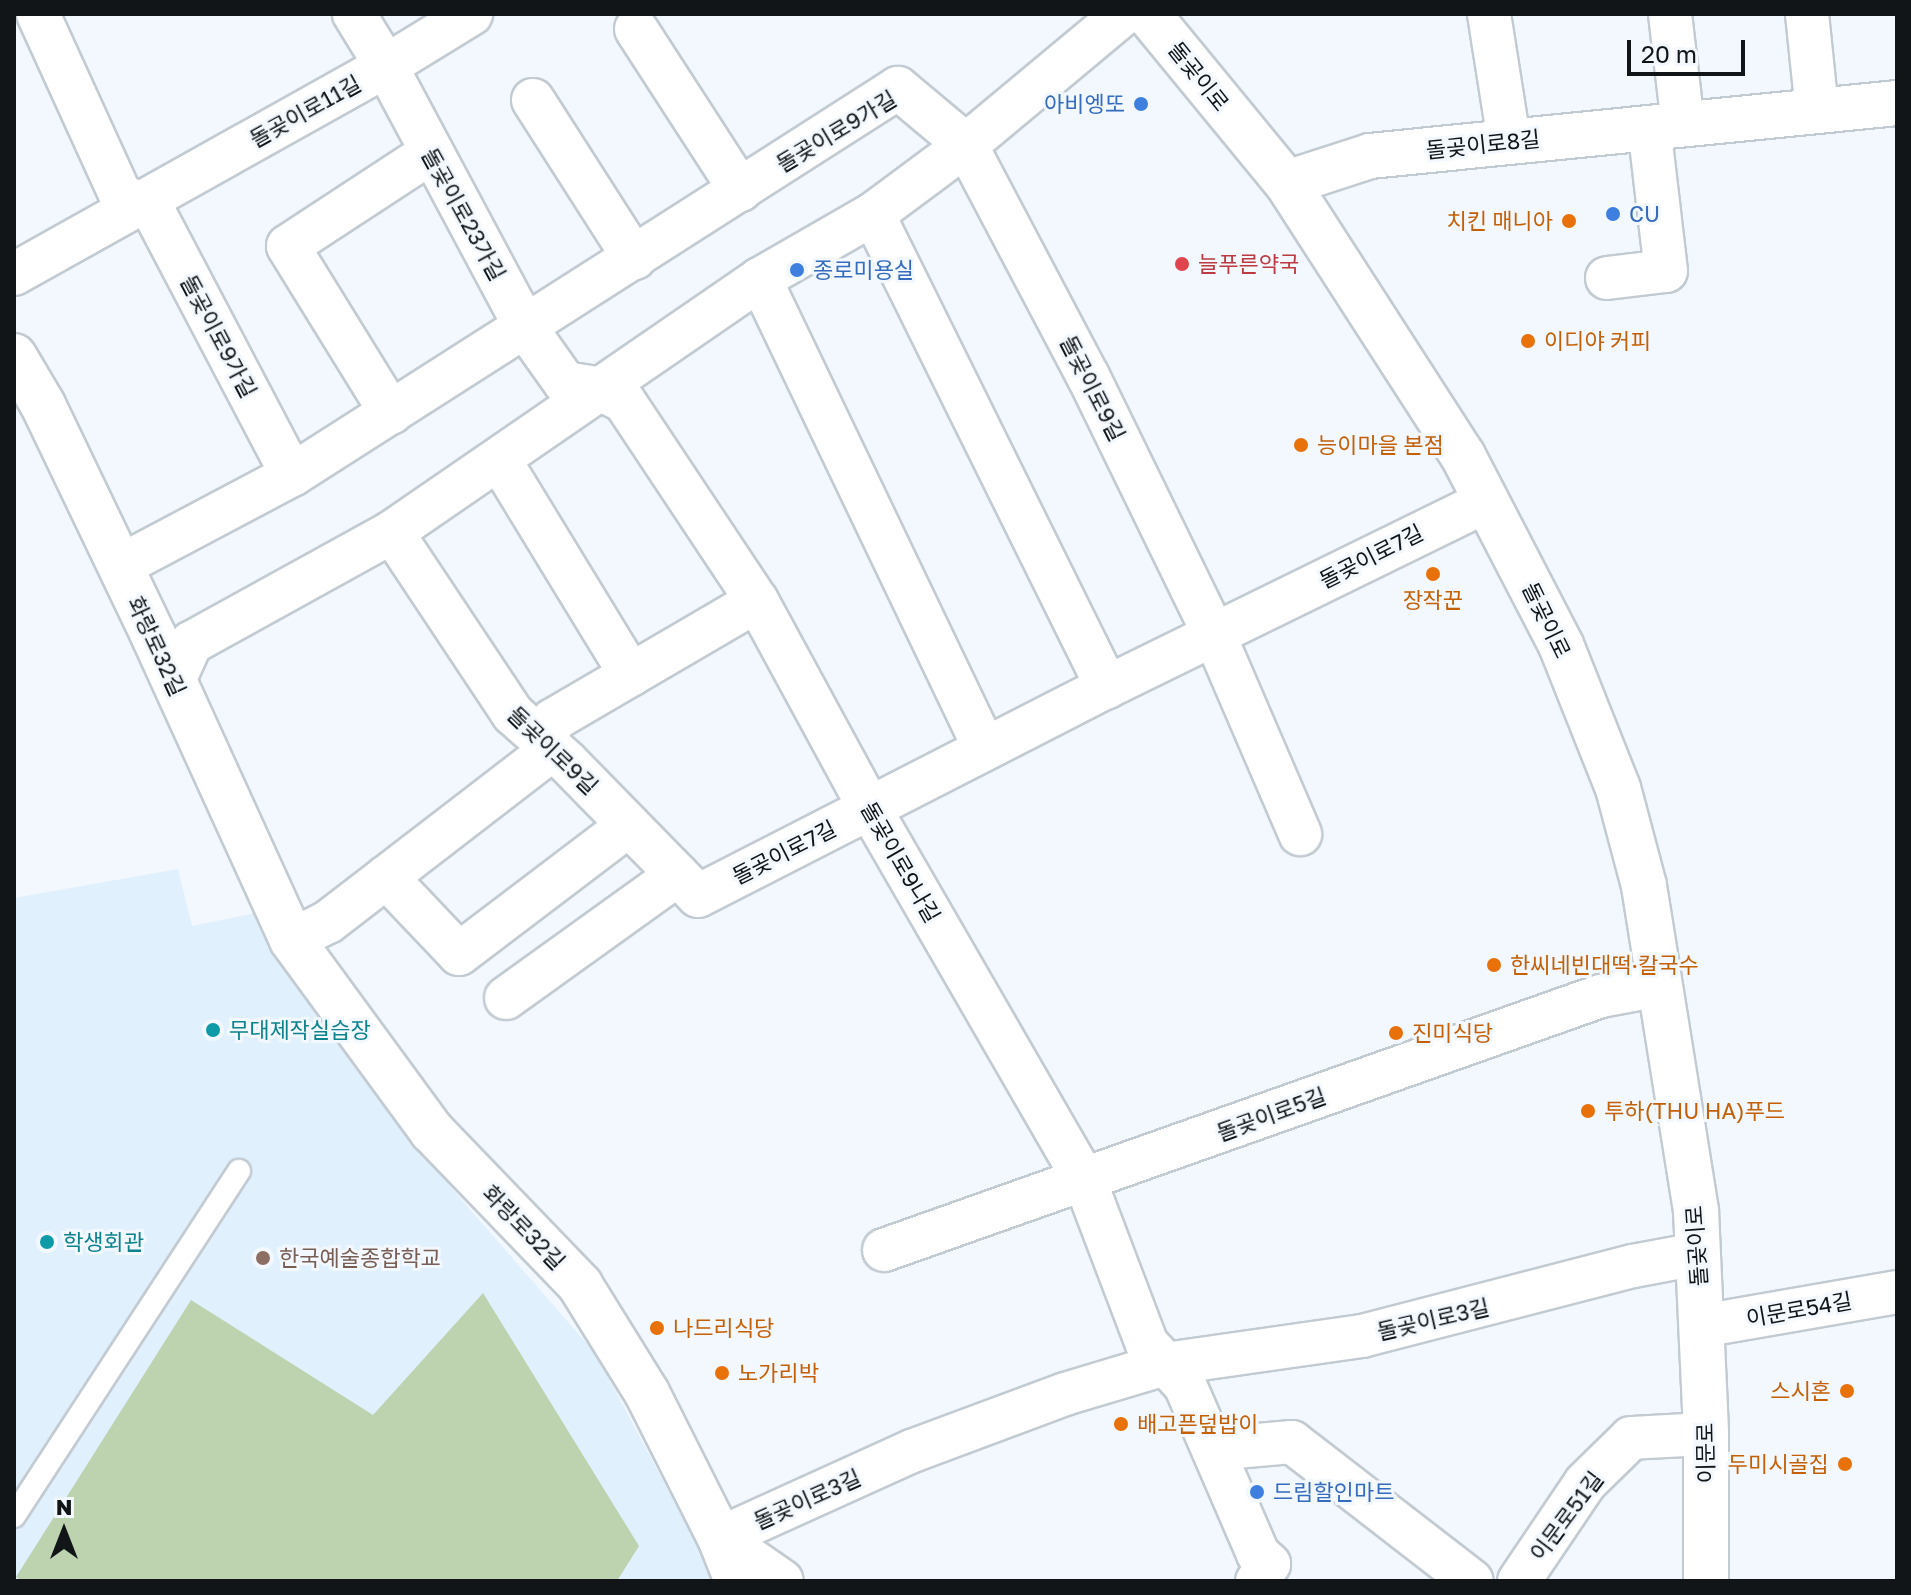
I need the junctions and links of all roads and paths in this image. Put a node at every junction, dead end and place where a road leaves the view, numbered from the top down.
1 (38, 14) edge
2 (354, 14) edge
3 (471, 14) edge
4 (1123, 14) edge
5 (1148, 14) edge
6 (1489, 14) edge
7 (1670, 14) edge
8 (1807, 14) edge
9 (636, 29) dead end
10 (386, 66) junction
11 (533, 100) dead end
12 (1897, 103) edge
13 (1817, 111) junction
14 (1666, 125) junction
15 (1509, 140) junction
16 (966, 145) junction
17 (430, 153) junction
18 (1287, 183) junction
19 (740, 190) junction
20 (138, 205) junction
21 (873, 214) junction
22 (634, 258) junction
23 (14, 274) edge
24 (1607, 278) dead end
25 (760, 279) junction
26 (526, 328) junction
27 (14, 356) edge
28 (597, 388) junction
29 (391, 413) junction
30 (499, 459) junction
31 (292, 475) junction
32 (1486, 501) junction
33 (392, 532) junction
34 (120, 566) junction
35 (757, 601) junction
36 (1214, 634) junction
37 (631, 675) junction
38 (174, 681) junction
39 (1107, 687) junction
40 (546, 744) junction
41 (985, 749) junction
42 (869, 807) junction
43 (629, 825) junction
44 (1300, 834) dead end
45 (677, 875) junction
46 (386, 877) junction
47 (292, 940) junction
48 (1660, 985) junction
49 (506, 998) dead end
50 (239, 1171) dead end
51 (1085, 1181) junction
52 (884, 1250) dead end
53 (1698, 1254) junction
54 (1897, 1292) edge
55 (1701, 1326) junction
56 (1165, 1364) junction
57 (1706, 1434) junction
58 (1213, 1449) junction
59 (14, 1516) edge
60 (720, 1538) junction
61 (1272, 1575) edge
62 (737, 1581) edge
63 (782, 1581) edge
64 (1472, 1581) edge
65 (1519, 1581) edge
66 (1706, 1581) edge

1 - 20 street
2 - 10 street, 돌곶이로23가길
3 - 10 street, 돌곶이로11길
4 - 16 street
5 - 18 street, 돌곶이로
6 - 15 street
7 - 14 street
8 - 13 street
9 - 19 street
10 - 17 street, 돌곶이로23가길
10 - 20 street, 돌곶이로11길
11 - 22 street
12 - 13 street, 돌곶이로8길
13 - 14 street, 돌곶이로8길
14 - 15 street, 돌곶이로8길
14 - 24 street
15 - 18 street, 돌곶이로8길
16 - 19 street, 돌곶이로9가길
16 - 21 street
16 - 36 street, 돌곶이로9길
17 - 26 street, 돌곶이로23가길
17 - 29 street
18 - 32 street, 돌곶이로
19 - 22 street, 돌곶이로9가길
20 - 23 street, 돌곶이로11길
20 - 31 street, 돌곶이로9가길
21 - 25 street
21 - 39 street
22 - 26 street, 돌곶이로9가길
25 - 28 street
25 - 41 street
26 - 28 street, 돌곶이로23가길
26 - 29 street, 돌곶이로9가길
27 - 34 street, 화랑로32길
28 - 30 street
28 - 35 street, 돌곶이로9나길
29 - 31 street, 돌곶이로9가길
30 - 33 street
30 - 37 street
31 - 34 street, 돌곶이로9가길
32 - 36 street, 돌곶이로7길
32 - 48 street, 돌곶이로
33 - 38 street
33 - 40 street, 돌곶이로9길
34 - 38 street, 화랑로32길
35 - 37 street
35 - 42 street, 돌곶이로9나길
36 - 39 street, 돌곶이로7길
36 - 44 street
37 - 40 street
38 - 47 street, 화랑로32길
39 - 41 street, 돌곶이로7길
40 - 43 street, 돌곶이로9길
40 - 46 street
41 - 42 street, 돌곶이로7길
42 - 45 street, 돌곶이로7길
42 - 51 street, 돌곶이로9나길
43 - 45 street, 돌곶이로9길
43 - 46 street
45 - 49 street
46 - 47 street
47 - 60 street, 화랑로32길
48 - 51 street, 돌곶이로5길
48 - 53 street, 돌곶이로
50 - 59 lane
51 - 52 street, 돌곶이로5길
51 - 56 street, 돌곶이로9나길
53 - 55 street, 돌곶이로
53 - 56 street, 돌곶이로3길
54 - 55 street, 이문로54길
55 - 57 street, 이문로
56 - 58 street
56 - 60 street, 돌곶이로3길
57 - 65 street, 이문로51길
57 - 66 street, 이문로
58 - 61 street
58 - 64 street
60 - 62 street, 화랑로32길
60 - 63 street, 화랑로32길

